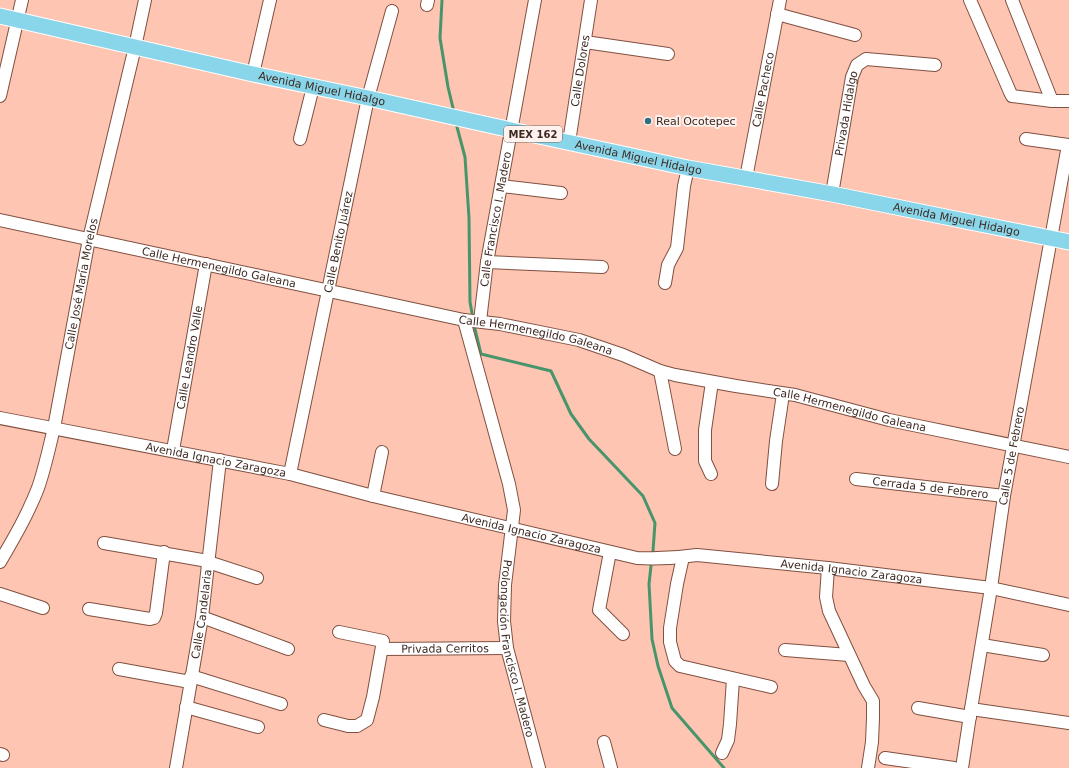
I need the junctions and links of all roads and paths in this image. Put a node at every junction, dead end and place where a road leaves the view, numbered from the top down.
1 (22, 0) edge
2 (145, 0) edge
3 (270, 0) edge
4 (535, 0) edge
5 (592, 0) edge
6 (780, 0) edge
7 (970, 0) edge
8 (1012, 0) edge
9 (392, 11) dead end
10 (777, 14) junction
11 (0, 16) edge
12 (17, 20) junction
13 (855, 35) dead end
14 (585, 42) junction
15 (135, 47) junction
16 (668, 54) dead end
17 (935, 65) dead end
18 (253, 74) junction
19 (313, 87) junction
20 (0, 96) edge
21 (368, 98) junction
22 (1052, 101) junction
23 (1069, 101) edge
24 (511, 130) junction
25 (300, 139) dead end
26 (1026, 139) dead end
27 (569, 142) junction
28 (1069, 145) edge
29 (688, 168) junction
30 (746, 178) junction
31 (501, 186) junction
32 (561, 193) dead end
33 (832, 194) junction
34 (0, 220) edge
35 (1051, 238) junction
36 (89, 239) junction
37 (1069, 242) edge
38 (487, 262) junction
39 (206, 264) junction
40 (602, 267) dead end
41 (665, 283) dead end
42 (328, 291) junction
43 (464, 320) junction
44 (480, 321) junction
45 (660, 371) junction
46 (712, 382) junction
47 (783, 394) junction
48 (0, 418) edge
49 (54, 428) junction
50 (1014, 446) junction
51 (675, 449) dead end
52 (173, 450) junction
53 (382, 452) dead end
54 (1069, 457) edge
55 (220, 460) junction
56 (290, 474) junction
57 (711, 474) dead end
58 (856, 479) dead end
59 (772, 484) dead end
60 (373, 496) junction
61 (1004, 496) junction
62 (512, 528) junction
63 (104, 542) dead end
64 (164, 552) junction
65 (610, 552) junction
66 (683, 556) junction
67 (0, 562) edge
68 (209, 562) junction
69 (828, 568) junction
70 (256, 578) dead end
71 (991, 588) junction
72 (0, 594) edge
73 (1069, 605) edge
74 (43, 608) dead end
75 (89, 609) dead end
76 (202, 617) junction
77 (339, 632) dead end
78 (623, 634) dead end
79 (982, 645) junction
80 (507, 648) junction
81 (288, 649) dead end
82 (382, 649) junction
83 (785, 650) dead end
84 (1043, 655) dead end
85 (849, 656) junction
86 (119, 668) dead end
87 (733, 678) junction
88 (191, 679) junction
89 (771, 687) dead end
90 (281, 704) dead end
91 (186, 707) junction
92 (918, 708) dead end
93 (970, 713) junction
94 (324, 720) dead end
95 (1069, 723) edge
96 (258, 727) dead end
97 (604, 742) dead end
98 (722, 753) dead end
99 (885, 758) dead end
100 (176, 768) edge
101 (539, 768) edge
102 (611, 768) edge
103 (868, 768) edge
104 (954, 768) edge
105 (962, 768) edge

1 - 12 street
2 - 15 street, Calle José María Morelos
3 - 18 street
4 - 24 street, Calle Francisco I. Madero
5 - 14 street, Calle Dolores
6 - 10 street, Calle Pacheco
7 - 22 street
8 - 22 street
9 - 21 street, Calle Benito Juárez
10 - 13 street
10 - 30 street, Calle Pacheco
11 - 12 main road, Avenida Miguel Hidalgo / MEX 162
12 - 15 main road, Avenida Miguel Hidalgo / MEX 162
12 - 20 street
14 - 16 street
14 - 27 street, Calle Dolores
15 - 18 main road, Avenida Miguel Hidalgo / MEX 162
15 - 36 street, Calle José María Morelos
17 - 33 street, Privada Hidalgo
18 - 19 main road, Avenida Miguel Hidalgo / MEX 162
19 - 21 main road, Avenida Miguel Hidalgo / MEX 162
19 - 25 street
21 - 24 main road, Avenida Miguel Hidalgo / MEX 162
21 - 42 street, Calle Benito Juárez
22 - 23 street
24 - 27 main road, Avenida Miguel Hidalgo / MEX 162
24 - 31 street, Calle Francisco I. Madero
26 - 28 street
27 - 29 main road, Avenida Miguel Hidalgo / MEX 162
28 - 35 street, Calle 5 de Febrero
29 - 30 main road, Avenida Miguel Hidalgo / MEX 162
29 - 41 street
30 - 33 main road, Avenida Miguel Hidalgo / MEX 162
31 - 32 street
31 - 38 street, Calle Francisco I. Madero
33 - 35 main road, Avenida Miguel Hidalgo / MEX 162
34 - 36 street, Calle Hermenegildo Galeana
35 - 37 main road, Avenida Miguel Hidalgo / MEX 162
35 - 50 street, Calle 5 de Febrero
36 - 39 street, Calle Hermenegildo Galeana
36 - 49 street, Calle José María Morelos
38 - 40 street
38 - 44 street, Calle Francisco I. Madero
39 - 42 street, Calle Hermenegildo Galeana
39 - 52 street, Calle Leandro Valle
42 - 43 street, Calle Hermenegildo Galeana
42 - 56 street, Calle Benito Juárez
43 - 44 street, Calle Hermenegildo Galeana
43 - 62 street
44 - 45 street, Calle Hermenegildo Galeana
45 - 46 street, Calle Hermenegildo Galeana
45 - 51 street
46 - 47 street, Calle Hermenegildo Galeana
46 - 57 street
47 - 50 street, Calle Hermenegildo Galeana
47 - 59 street
48 - 49 street, Avenida Ignacio Zaragoza
49 - 52 street, Avenida Ignacio Zaragoza
49 - 67 street, Calle José María Morelos
50 - 54 street, Calle Hermenegildo Galeana
50 - 61 street, Calle 5 de Febrero
52 - 55 street, Avenida Ignacio Zaragoza
53 - 60 street
55 - 56 street, Avenida Ignacio Zaragoza
55 - 68 street, Calle Candelaria
56 - 60 street, Avenida Ignacio Zaragoza
58 - 61 street, Cerrada 5 de Febrero
60 - 62 street, Avenida Ignacio Zaragoza
61 - 71 street, Calle 5 de Febrero
62 - 65 street, Avenida Ignacio Zaragoza
62 - 80 street, Prolongación Francisco I. Madero
63 - 64 street
64 - 68 street
64 - 75 street
65 - 66 street, Avenida Ignacio Zaragoza
65 - 78 street
66 - 69 street, Avenida Ignacio Zaragoza
66 - 87 street
68 - 70 street
68 - 76 street, Calle Candelaria
69 - 71 street, Avenida Ignacio Zaragoza
69 - 85 street
71 - 73 street, Avenida Ignacio Zaragoza
71 - 79 street, Calle 5 de Febrero
72 - 74 street
76 - 81 street
76 - 88 street, Calle Candelaria
77 - 82 street
79 - 84 street
79 - 93 street, Calle 5 de Febrero
80 - 82 street, Privada Cerritos
80 - 101 street, Prolongación Francisco I. Madero
82 - 94 street
83 - 85 street
85 - 103 street
86 - 88 street
87 - 89 street
87 - 98 street
88 - 90 street
88 - 91 street, Calle Candelaria
91 - 96 street
91 - 100 street, Calle Candelaria
92 - 93 street
93 - 95 street
93 - 105 street, Calle 5 de Febrero
97 - 102 street
99 - 104 street

